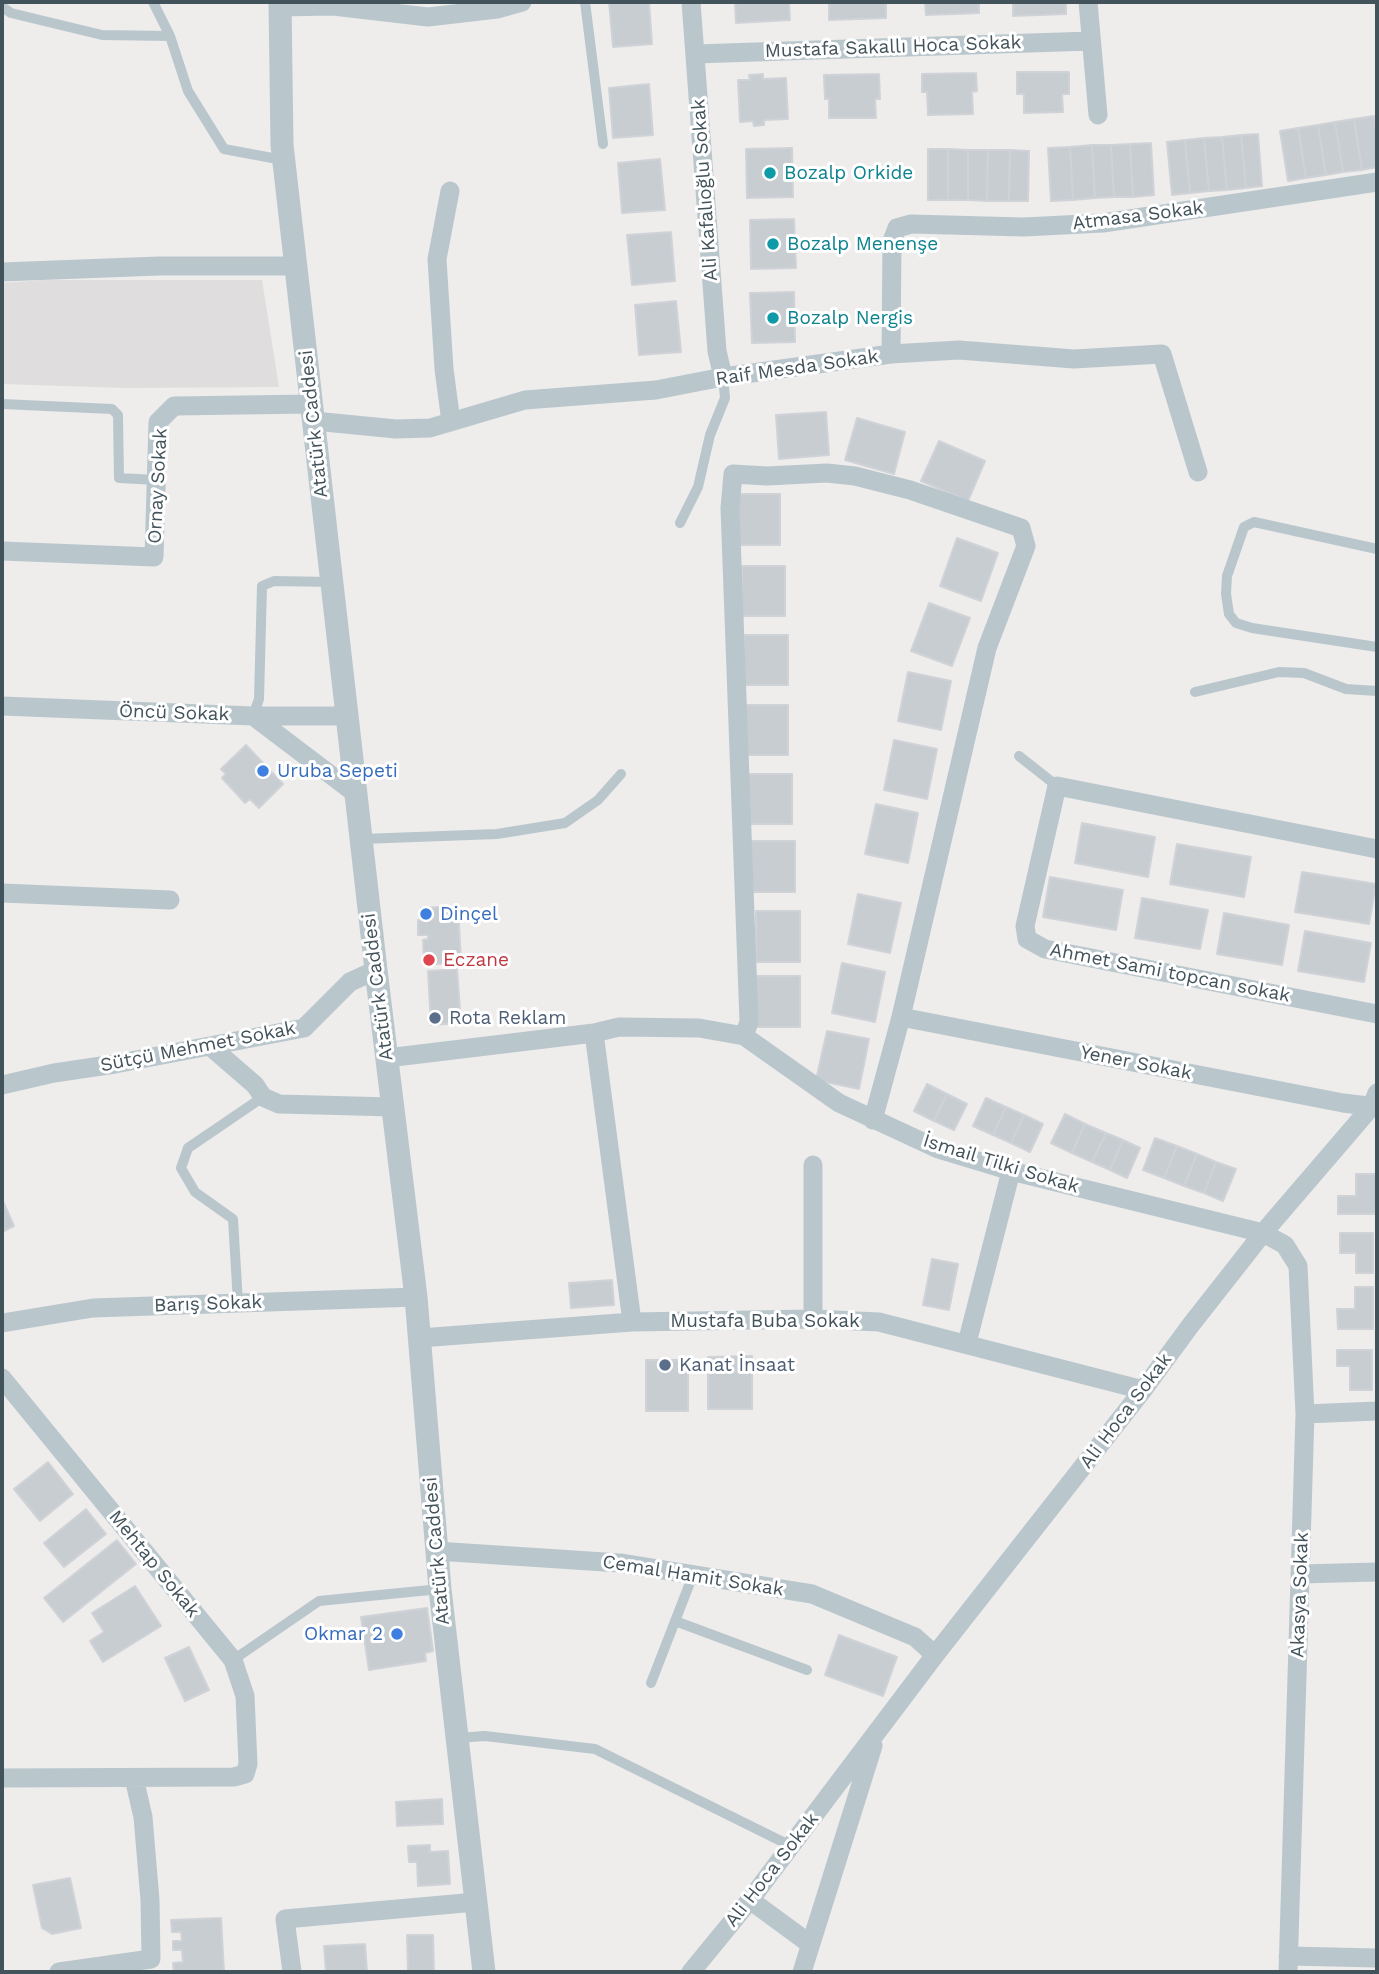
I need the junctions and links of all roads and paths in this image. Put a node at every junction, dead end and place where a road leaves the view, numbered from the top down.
1 (153, 2) edge
2 (522, 2) edge
3 (585, 2) edge
4 (691, 2) edge
5 (1088, 2) edge
6 (280, 5) edge
7 (2, 7) edge
8 (170, 36) junction
9 (1091, 41) junction
10 (695, 54) junction
11 (1098, 115) dead end
12 (603, 144) dead end
13 (284, 160) junction
14 (1377, 182) edge
15 (450, 191) dead end
16 (296, 266) junction
17 (2, 272) edge
18 (891, 354) junction
19 (723, 377) junction
20 (2, 404) edge
21 (313, 412) junction
22 (451, 422) junction
23 (1198, 472) dead end
24 (156, 480) junction
25 (680, 523) dead end
26 (1377, 549) edge
27 (2, 551) edge
28 (332, 582) junction
29 (1377, 646) edge
30 (1377, 691) edge
31 (1195, 692) dead end
32 (2, 706) edge
33 (253, 716) junction
34 (347, 716) junction
35 (1019, 756) dead end
36 (621, 774) dead end
37 (1056, 786) junction
38 (356, 794) junction
39 (361, 839) junction
40 (1377, 849) edge
41 (2, 892) edge
42 (170, 900) dead end
43 (376, 970) junction
44 (1377, 1014) edge
45 (901, 1017) junction
46 (594, 1033) junction
47 (744, 1036) junction
48 (211, 1046) junction
49 (387, 1058) junction
50 (2, 1085) edge
51 (263, 1097) junction
52 (1376, 1102) edge
53 (393, 1107) junction
54 (873, 1120) junction
55 (813, 1165) dead end
56 (1012, 1171) junction
57 (1263, 1233) junction
58 (416, 1297) junction
59 (238, 1303) junction
60 (813, 1318) junction
61 (632, 1322) junction
62 (2, 1323) edge
63 (420, 1339) junction
64 (967, 1343) junction
65 (2, 1378) edge
66 (1143, 1390) junction
67 (1377, 1411) edge
68 (1305, 1414) junction
69 (436, 1551) junction
70 (1377, 1572) edge
71 (1300, 1574) junction
72 (693, 1575) junction
73 (440, 1590) junction
74 (675, 1621) junction
75 (935, 1656) junction
76 (233, 1660) junction
77 (807, 1670) dead end
78 (651, 1683) dead end
79 (877, 1733) junction
80 (456, 1738) junction
81 (2, 1778) edge
82 (134, 1778) junction
83 (791, 1846) junction
84 (750, 1900) junction
85 (476, 1902) junction
86 (810, 1944) junction
87 (1377, 1958) edge
88 (1288, 1964) edge
89 (59, 1972) edge
90 (292, 1972) edge
91 (484, 1972) edge
92 (691, 1972) edge
93 (802, 1972) edge

1 - 8 lane
2 - 6 street
3 - 12 lane
4 - 10 street, Ali Kafalıoğlu Sokak
5 - 9 street
6 - 13 street, Atatürk Caddesi
7 - 8 lane
8 - 13 lane
9 - 10 street, Mustafa Sakallı Hoca Sokak
9 - 11 street
10 - 19 street, Ali Kafalıoğlu Sokak
13 - 16 street, Atatürk Caddesi
14 - 18 street, Atmasa Sokak
15 - 22 street
16 - 17 street
16 - 21 street, Atatürk Caddesi
18 - 19 street, Raif Mesda Sokak
18 - 23 street, Raif Mesda Sokak
19 - 22 street, Raif Mesda Sokak
19 - 25 lane
20 - 24 lane
21 - 22 street, Raif Mesda Sokak
21 - 24 street, Ornay Sokak
21 - 28 street, Atatürk Caddesi
24 - 27 street, Ornay Sokak
26 - 29 lane
28 - 33 lane
28 - 34 street, Atatürk Caddesi
30 - 31 lane
32 - 33 street, Öncü Sokak
33 - 34 street, Öncü Sokak
33 - 38 street
34 - 38 street, Atatürk Caddesi
35 - 37 lane
36 - 39 lane
37 - 40 street
37 - 44 street, Ahmet Sami topcan sokak
38 - 39 street, Atatürk Caddesi
39 - 43 street, Atatürk Caddesi
41 - 42 street
43 - 48 street, Sütçü Mehmet Sokak
43 - 49 street, Atatürk Caddesi
45 - 47 street
45 - 52 street, Yener Sokak
45 - 54 street
46 - 47 street, İsmail Tilki Sokak
46 - 49 street, İsmail Tilki Sokak
46 - 61 street
47 - 54 street, İsmail Tilki Sokak
48 - 50 street, Sütçü Mehmet Sokak
48 - 51 street
49 - 53 street, Atatürk Caddesi
51 - 53 street
51 - 59 lane
52 - 57 street, Ali Hoca Sokak
53 - 58 street, Atatürk Caddesi
54 - 56 street, İsmail Tilki Sokak
55 - 60 street
56 - 57 street, İsmail Tilki Sokak
56 - 64 street
57 - 66 street, Ali Hoca Sokak
57 - 68 street, Akasya Sokak
58 - 59 street, Barış Sokak
58 - 63 street, Atatürk Caddesi
59 - 62 street, Barış Sokak
60 - 61 street, Mustafa Buba Sokak
60 - 64 street, Mustafa Buba Sokak
61 - 63 street, Mustafa Buba Sokak
63 - 69 street, Atatürk Caddesi
64 - 66 street, Mustafa Buba Sokak
65 - 76 street, Mehtap Sokak
66 - 75 street, Ali Hoca Sokak
67 - 68 street
68 - 71 street, Akasya Sokak
69 - 72 street, Cemal Hamit Sokak
69 - 73 street, Atatürk Caddesi
70 - 71 street
71 - 88 street, Akasya Sokak
72 - 74 lane
72 - 75 street, Cemal Hamit Sokak
73 - 76 lane
73 - 80 street, Atatürk Caddesi
74 - 77 lane
74 - 78 lane
75 - 79 street, Ali Hoca Sokak
76 - 82 street, Mehtap Sokak
79 - 83 street, Ali Hoca Sokak
79 - 86 street, Ali Hoca Sokak
80 - 83 lane
80 - 85 street, Atatürk Caddesi
81 - 82 street
82 - 89 street
83 - 84 street, Ali Hoca Sokak
84 - 86 street
84 - 92 street, Ali Hoca Sokak
85 - 90 street
85 - 91 street, Atatürk Caddesi
86 - 93 street, Ali Hoca Sokak
87 - 88 street

